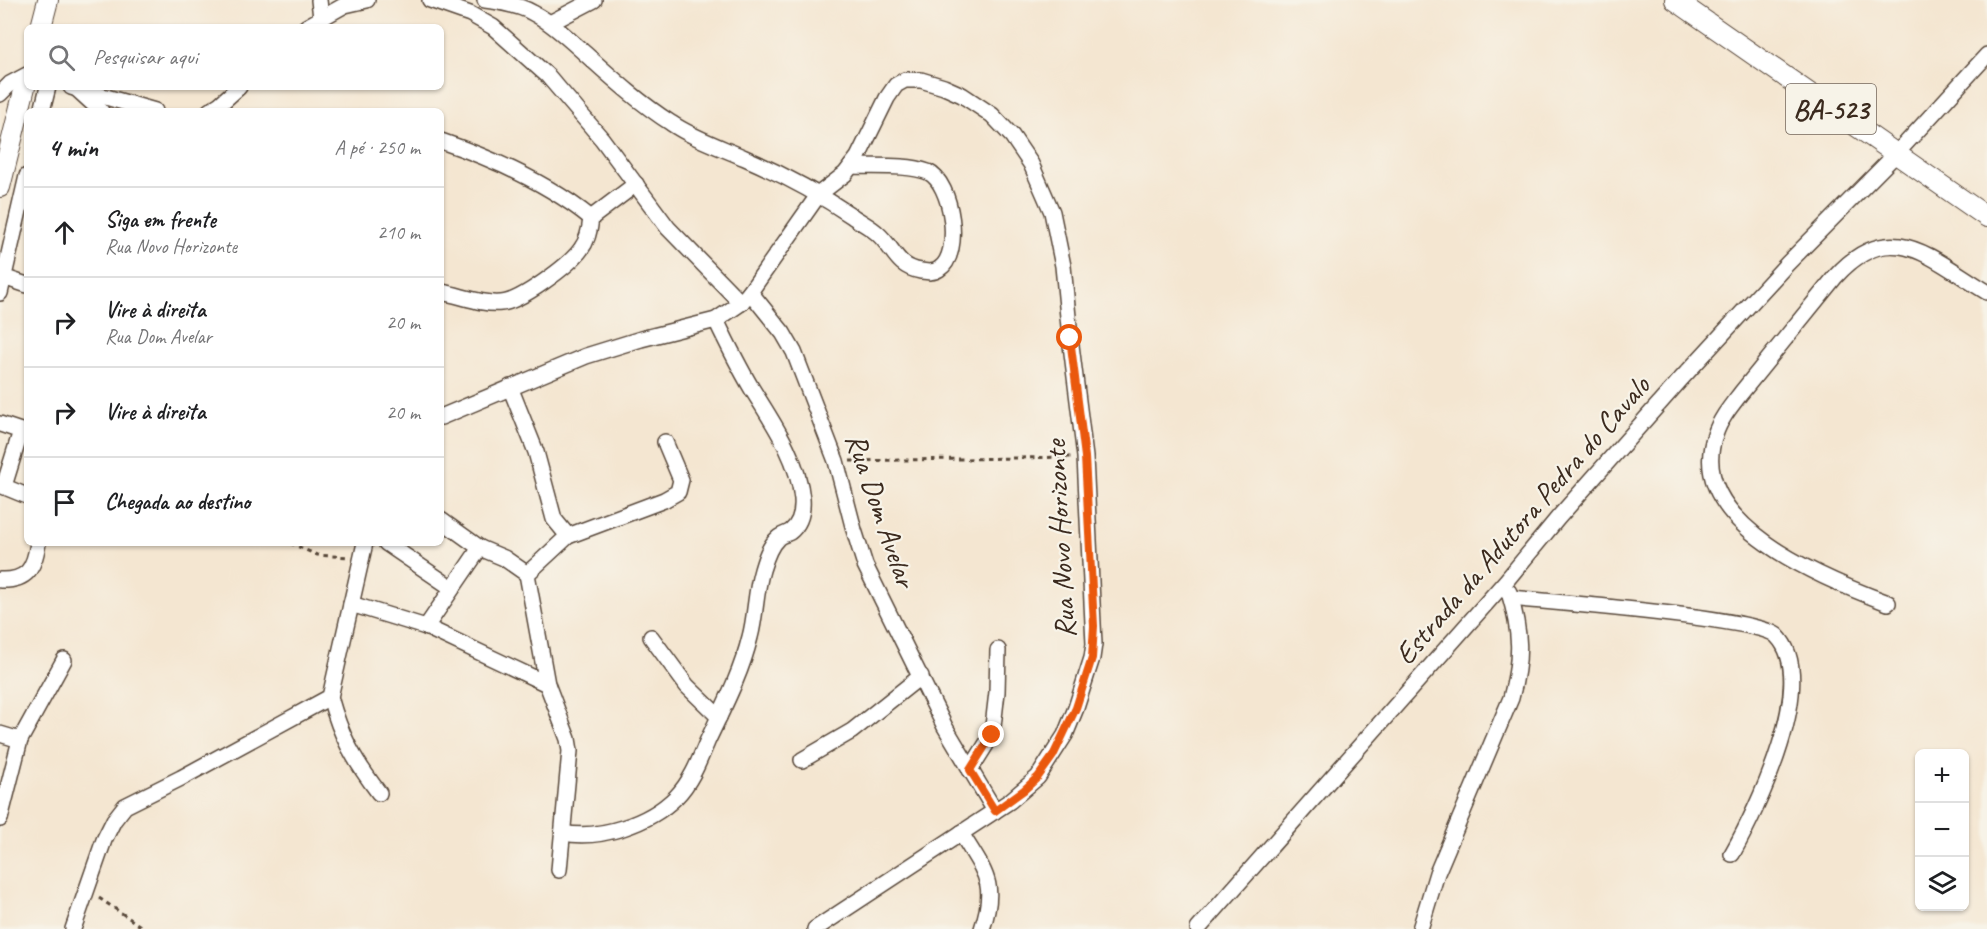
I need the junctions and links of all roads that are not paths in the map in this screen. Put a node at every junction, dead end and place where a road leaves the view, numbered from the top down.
1 (48, 0) edge
2 (319, 0) edge
3 (367, 0) edge
4 (430, 0) edge
5 (485, 0) edge
6 (594, 0) edge
7 (1675, 0) edge
8 (321, 18) junction
9 (550, 23) junction
10 (42, 24) edge
11 (311, 24) edge
12 (1987, 55) edge
13 (24, 78) edge
14 (24, 89) edge
15 (47, 90) edge
16 (75, 90) edge
17 (80, 90) edge
18 (236, 90) edge
19 (0, 94) edge
20 (43, 108) edge
21 (97, 108) edge
22 (144, 108) edge
23 (213, 108) edge
24 (444, 142) edge
25 (1896, 154) junction
26 (851, 166) junction
27 (636, 184) junction
28 (0, 187) edge
29 (24, 188) edge
30 (819, 194) junction
31 (1987, 217) edge
32 (591, 218) junction
33 (2, 276) edge
34 (24, 284) edge
35 (1987, 292) edge
36 (0, 293) edge
37 (444, 293) edge
38 (746, 298) junction
39 (716, 321) junction
40 (510, 387) junction
41 (444, 409) edge
42 (0, 424) edge
43 (24, 432) edge
44 (665, 442) dead end
45 (2, 486) edge
46 (24, 495) edge
47 (444, 522) edge
48 (568, 537) junction
49 (38, 546) edge
50 (390, 546) edge
51 (480, 548) junction
52 (364, 550) edge
53 (526, 574) junction
54 (0, 580) edge
55 (1506, 581) junction
56 (452, 588) junction
57 (1511, 598) junction
58 (1888, 603) dead end
59 (351, 604) junction
60 (426, 627) junction
61 (651, 637) dead end
62 (998, 650) dead end
63 (64, 660) dead end
64 (921, 676) junction
65 (547, 684) junction
66 (330, 697) junction
67 (719, 717) junction
68 (0, 734) edge
69 (20, 740) junction
70 (802, 760) dead end
71 (970, 770) junction
72 (5, 774) edge
73 (379, 794) dead end
74 (995, 811) junction
75 (0, 819) edge
76 (563, 833) junction
77 (961, 833) junction
78 (1732, 854) dead end
79 (558, 870) dead end
80 (74, 929) edge
81 (814, 929) edge
82 (982, 929) edge
83 (1198, 929) edge
84 (1420, 929) edge

1 - 10 main road
2 - 8 street
3 - 8 street
4 - 27 street, Rua Dom Avelar
5 - 9 street
6 - 9 street
7 - 25 main road, BA-523
8 - 11 street
9 - 30 street
12 - 25 street, Estrada da Adutora Pedra do Cavalo
13 - 19 street
14 - 28 main road
15 - 20 street
16 - 21 street
17 - 22 street
18 - 23 street
24 - 32 street
25 - 31 main road, BA-523
25 - 55 street, Estrada da Adutora Pedra do Cavalo
26 - 30 street
26 - 30 street
26 - 74 street, Rua Novo Horizonte
27 - 32 street
27 - 38 street, Rua Dom Avelar
29 - 33 street
30 - 38 street
32 - 37 street
33 - 34 street
33 - 36 street
35 - 58 street
38 - 39 street
38 - 64 street, Rua Dom Avelar
39 - 40 street
39 - 67 street
40 - 41 street
40 - 48 street
42 - 43 street
43 - 45 street
44 - 48 street
45 - 46 street
47 - 51 street
48 - 53 street
49 - 54 street
50 - 56 street
51 - 53 street
51 - 56 street
52 - 59 street
53 - 65 street
55 - 57 street
55 - 83 street, Estrada da Adutora Pedra do Cavalo
56 - 60 street
57 - 78 street
57 - 84 street
59 - 60 street
59 - 66 street
60 - 65 street
61 - 67 street
62 - 71 street
63 - 69 street
64 - 70 street
64 - 71 street, Rua Dom Avelar
65 - 76 street
66 - 73 street
66 - 80 street
67 - 76 street
68 - 69 street
69 - 72 street
71 - 74 street, Rua Dom Avelar
72 - 75 street
74 - 77 street, Rua Novo Horizonte
76 - 79 street
77 - 81 street, Rua Novo Horizonte
77 - 82 street

